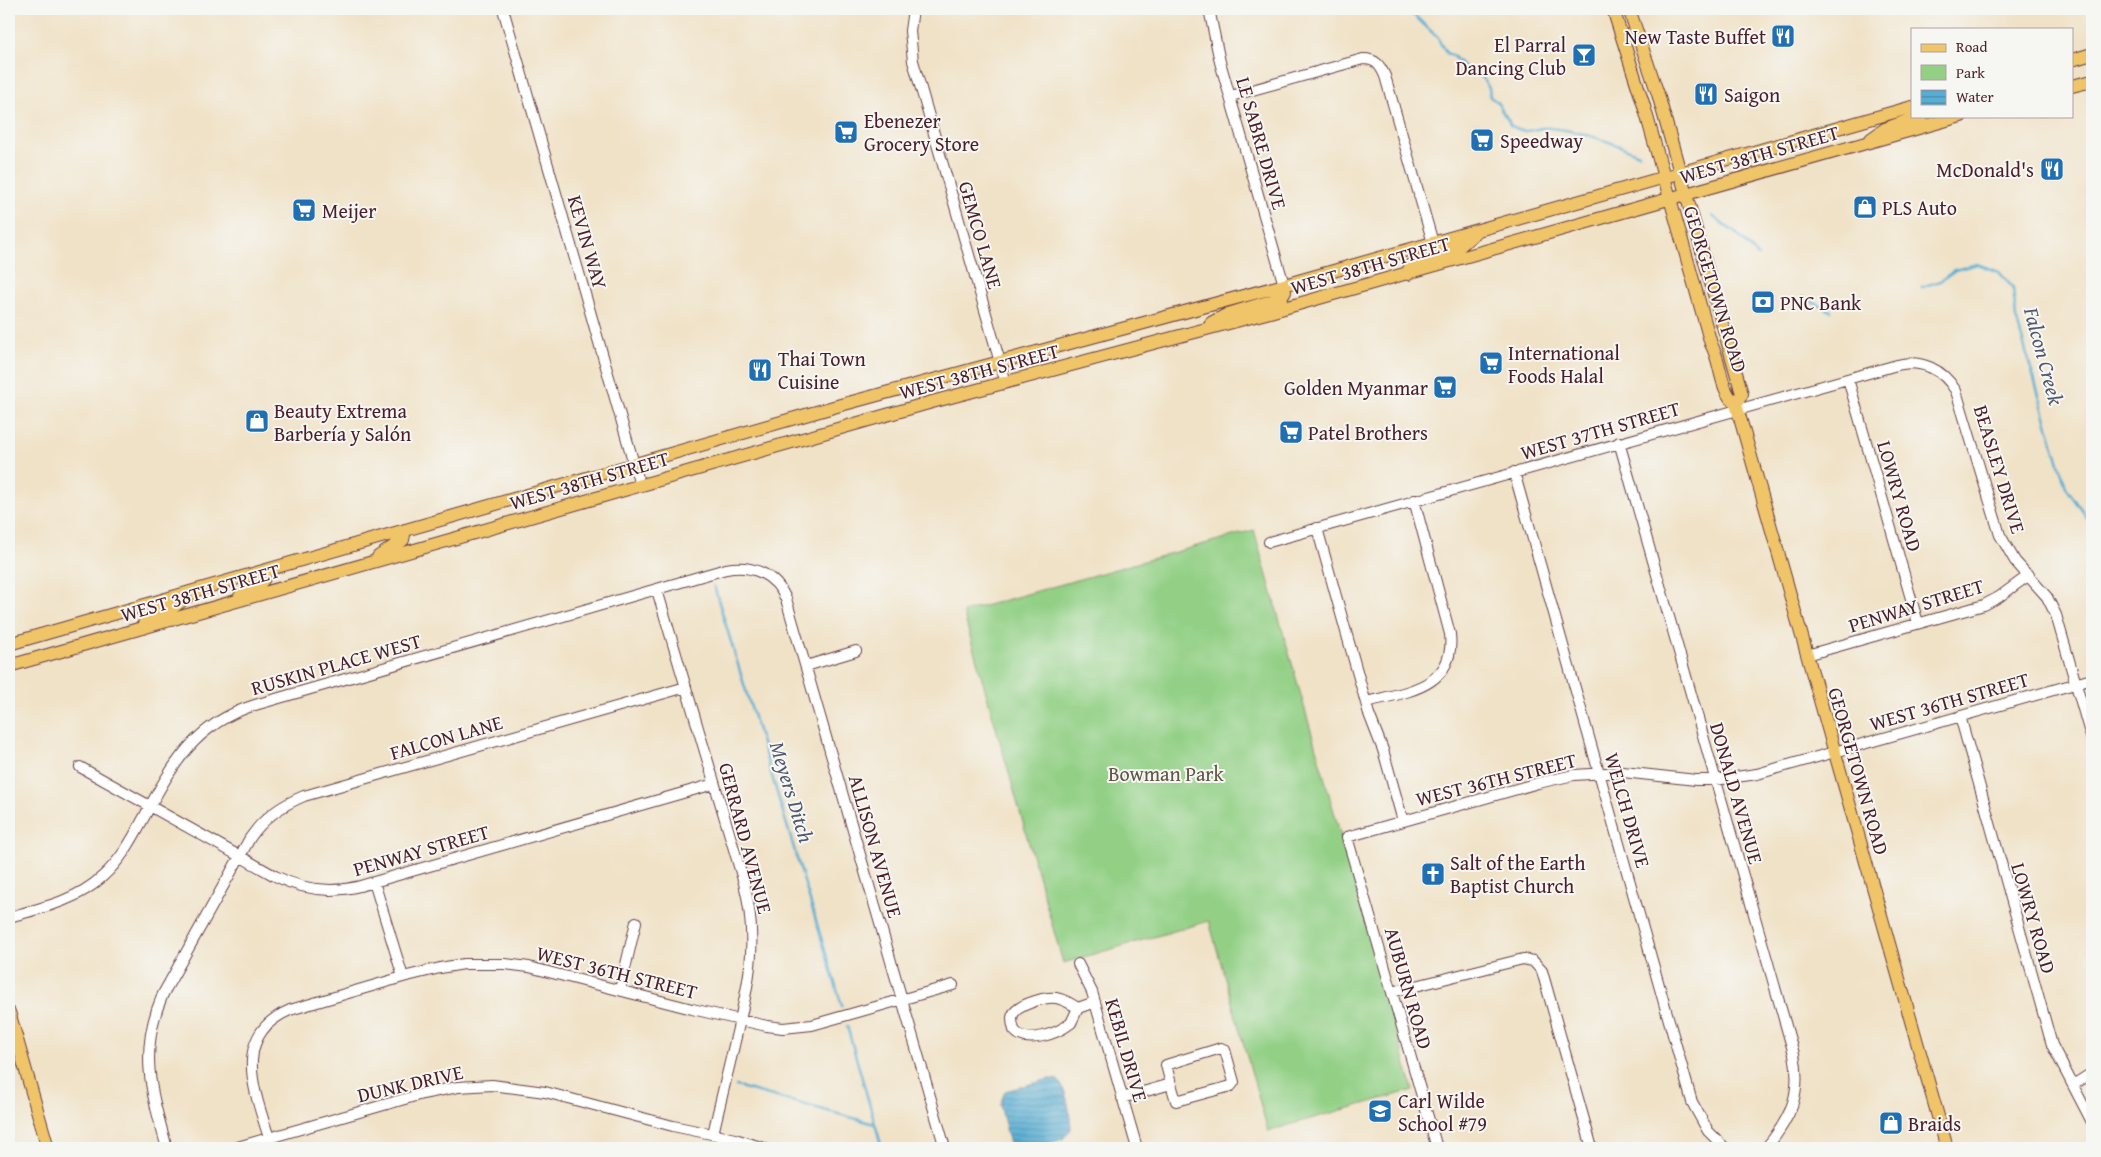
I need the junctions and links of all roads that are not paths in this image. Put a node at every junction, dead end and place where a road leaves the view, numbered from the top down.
1 (503, 9) edge
2 (913, 9) edge
3 (1209, 9) edge
4 (1613, 9) edge
5 (1630, 9) edge
6 (2092, 54) edge
7 (2074, 59) edge
8 (2092, 81) edge
9 (2074, 86) edge
10 (1231, 96) junction
11 (1911, 107) edge
12 (1915, 118) edge
13 (1940, 119) edge
14 (1867, 143) junction
15 (1679, 173) junction
16 (1664, 178) junction
17 (1685, 194) junction
18 (1669, 199) junction
19 (1479, 230) junction
20 (1433, 243) junction
21 (1408, 274) junction
22 (1284, 285) junction
23 (1187, 335) junction
24 (999, 362) junction
25 (1940, 372) joint
26 (1848, 378) junction
27 (1006, 383) junction
28 (1737, 407) junction
29 (1619, 442) junction
30 (633, 464) junction
31 (1514, 472) junction
32 (640, 485) junction
33 (1414, 500) junction
34 (1317, 528) junction
35 (405, 530) junction
36 (1269, 542) dead end
37 (372, 562) junction
38 (753, 569) joint
39 (265, 570) junction
40 (2029, 575) junction
41 (197, 590) junction
42 (657, 590) junction
43 (228, 604) junction
44 (1918, 623) junction
45 (144, 628) junction
46 (9, 644) edge
47 (856, 651) dead end
48 (1807, 655) junction
49 (9, 666) edge
50 (806, 666) junction
51 (2092, 679) edge
52 (2076, 683) junction
53 (686, 687) junction
54 (1366, 702) junction
55 (1960, 716) junction
56 (2092, 740) edge
57 (1834, 752) junction
58 (80, 767) dead end
59 (1599, 772) junction
60 (1715, 780) junction
61 (714, 784) junction
62 (150, 807) junction
63 (1403, 821) junction
64 (1347, 837) joint
65 (240, 856) junction
66 (374, 882) junction
67 (9, 917) edge
68 (636, 922) dead end
69 (1078, 964) dead end
70 (403, 977) junction
71 (953, 985) dead end
72 (620, 990) junction
73 (1392, 992) junction
74 (902, 1000) junction
75 (1095, 1002) junction
76 (1078, 1008) junction
77 (9, 1012) edge
78 (740, 1020) junction
79 (2092, 1073) edge
80 (1171, 1084) junction
81 (2072, 1085) junction
82 (1122, 1098) junction
83 (2092, 1122) edge
84 (713, 1134) junction
85 (271, 1143) edge
86 (48, 1148) edge
87 (168, 1148) edge
88 (234, 1148) edge
89 (764, 1148) edge
90 (944, 1148) edge
91 (1137, 1148) edge
92 (1437, 1148) edge
93 (1592, 1148) edge
94 (1725, 1148) edge
95 (1766, 1148) edge
96 (1947, 1148) edge

1 - 30 street, KEVIN WAY
2 - 24 street, GEMCO LANE
3 - 10 street, LE SABRE DRIVE
4 - 16 main road, GEORGETOWN ROAD
5 - 15 main road, GEORGETOWN ROAD
6 - 7 main road
8 - 9 main road
10 - 20 street
10 - 22 street, LE SABRE DRIVE
11 - 15 main road, WEST 38TH STREET
12 - 14 main road
13 - 14 main road, WEST 38TH STREET
14 - 17 main road, WEST 38TH STREET
15 - 16 main road, WEST 38TH STREET
15 - 17 main road, GEORGETOWN ROAD
16 - 18 main road, GEORGETOWN ROAD
16 - 19 main road, WEST 38TH STREET
17 - 18 main road, WEST 38TH STREET
17 - 28 main road, GEORGETOWN ROAD
18 - 21 main road, WEST 38TH STREET
18 - 28 main road, GEORGETOWN ROAD
19 - 20 main road, WEST 38TH STREET
19 - 21 main road
20 - 22 main road, WEST 38TH STREET
21 - 23 main road, WEST 38TH STREET
22 - 23 main road
22 - 24 main road, WEST 38TH STREET
23 - 27 main road, WEST 38TH STREET
24 - 27 street, GEMCO LANE
24 - 30 main road, WEST 38TH STREET
25 - 26 street, WEST 37TH STREET
25 - 40 street, BEASLEY DRIVE
26 - 28 street, WEST 37TH STREET
26 - 44 street, LOWRY ROAD
27 - 32 main road, WEST 38TH STREET
28 - 29 street, WEST 37TH STREET
28 - 48 main road, GEORGETOWN ROAD
29 - 31 street, WEST 37TH STREET
29 - 60 street, DONALD AVENUE
30 - 32 street, KEVIN WAY
30 - 35 main road, WEST 38TH STREET
31 - 33 street, WEST 37TH STREET
31 - 59 street, WELCH DRIVE
32 - 37 main road, WEST 38TH STREET
33 - 34 street, WEST 37TH STREET
33 - 54 street
34 - 36 street, WEST 37TH STREET
34 - 54 street
35 - 37 main road
35 - 39 main road, WEST 38TH STREET
37 - 43 main road, WEST 38TH STREET
38 - 42 street, RUSKIN PLACE WEST
38 - 50 street, ALLISON AVENUE
39 - 41 main road, WEST 38TH STREET
39 - 43 main road
40 - 44 street, PENWAY STREET
40 - 52 street, BEASLEY DRIVE
41 - 45 main road
41 - 46 main road, WEST 38TH STREET
42 - 53 street, GERRARD AVENUE
42 - 62 street, RUSKIN PLACE WEST
43 - 45 main road, WEST 38TH STREET
44 - 48 street, PENWAY STREET
45 - 49 main road, WEST 38TH STREET
47 - 50 street
48 - 57 main road, GEORGETOWN ROAD
50 - 74 street, ALLISON AVENUE
51 - 52 street, WEST 36TH STREET
52 - 55 street, WEST 36TH STREET
52 - 56 street, BEASLEY DRIVE
53 - 61 street, GERRARD AVENUE
53 - 65 street, FALCON LANE
54 - 63 street
55 - 57 street, WEST 36TH STREET
55 - 81 street, LOWRY ROAD
57 - 60 street, WEST 36TH STREET
57 - 96 main road, GEORGETOWN ROAD
58 - 62 street, PENWAY STREET
59 - 60 street, WEST 36TH STREET
59 - 63 street, WEST 36TH STREET
59 - 94 street, WELCH DRIVE
60 - 95 street, DONALD AVENUE
61 - 66 street, PENWAY STREET
61 - 78 street, GERRARD AVENUE
62 - 65 street, PENWAY STREET
62 - 67 street, RUSKIN PLACE WEST
63 - 64 street, WEST 36TH STREET
64 - 73 street, AUBURN ROAD
65 - 66 street, PENWAY STREET
65 - 87 street, FALCON LANE
66 - 70 street
68 - 72 street
69 - 75 street, KEBIL DRIVE
70 - 72 street, WEST 36TH STREET
70 - 85 street, WEST 36TH STREET
71 - 74 street, WEST 36TH STREET
72 - 78 street, WEST 36TH STREET
73 - 92 street, AUBURN ROAD
73 - 93 street
74 - 78 street, WEST 36TH STREET
74 - 90 street, ALLISON AVENUE
75 - 76 street
75 - 82 street, KEBIL DRIVE
76 - 76 street
77 - 86 main road
78 - 84 street, GERRARD AVENUE
79 - 81 street
80 - 80 street
80 - 82 street
81 - 83 street, LOWRY ROAD
82 - 91 street, KEBIL DRIVE
84 - 85 street, DUNK DRIVE
84 - 89 street
85 - 88 street, DUNK DRIVE

